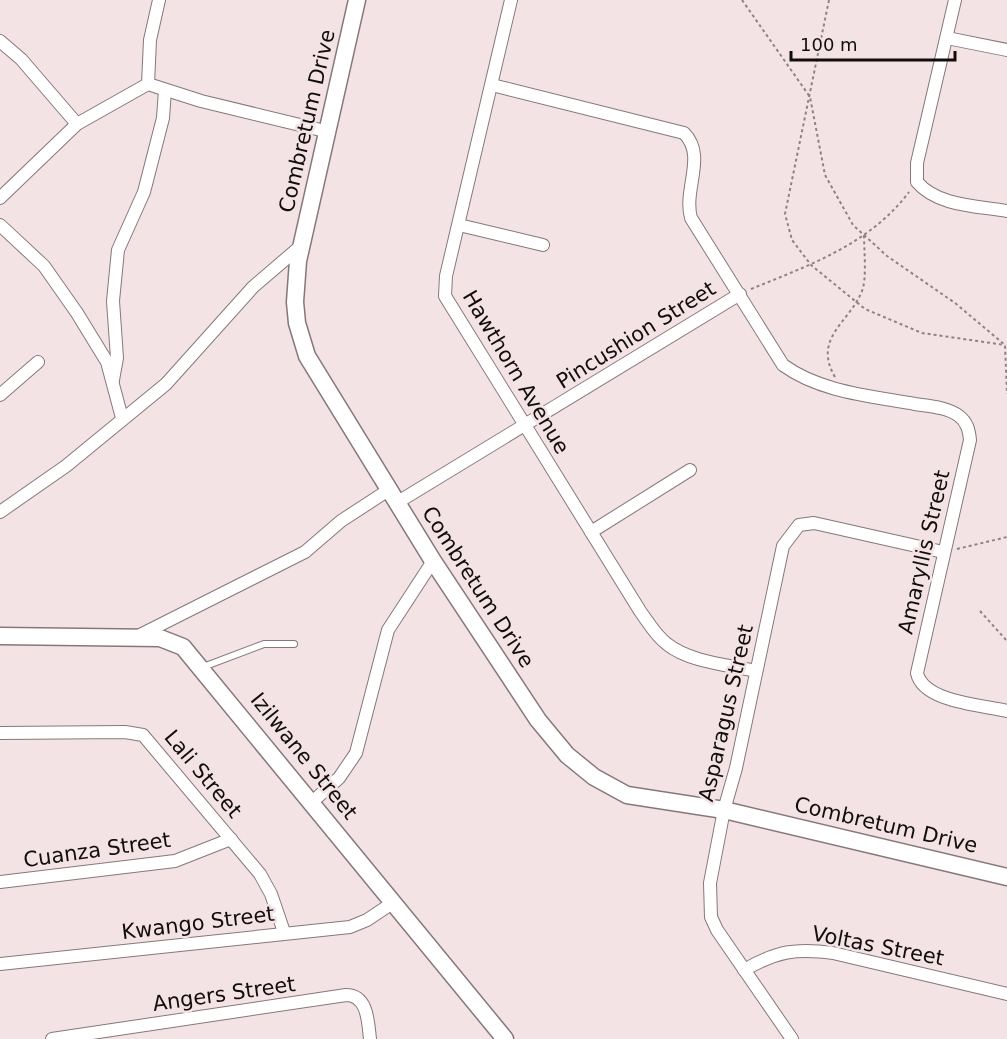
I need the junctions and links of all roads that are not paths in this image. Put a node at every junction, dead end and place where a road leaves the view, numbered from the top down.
1 (159, 0) edge
2 (357, 0) edge
3 (511, 0) edge
4 (955, 0) edge
5 (947, 38) junction
6 (0, 41) edge
7 (1007, 50) edge
8 (148, 84) junction
9 (492, 85) junction
10 (165, 90) junction
11 (77, 124) junction
12 (329, 132) junction
13 (0, 198) edge
14 (1007, 211) edge
15 (0, 225) edge
16 (459, 225) junction
17 (302, 245) junction
18 (543, 245) dead end
19 (740, 294) junction
20 (38, 362) dead end
21 (113, 380) junction
22 (0, 395) edge
23 (122, 418) junction
24 (524, 426) junction
25 (690, 470) dead end
26 (394, 496) junction
27 (0, 512) edge
28 (591, 532) junction
29 (943, 552) junction
30 (433, 561) junction
31 (0, 636) edge
32 (136, 637) junction
33 (294, 644) dead end
34 (202, 667) junction
35 (756, 671) junction
36 (1007, 711) edge
37 (0, 733) edge
38 (312, 802) junction
39 (724, 810) junction
40 (231, 839) junction
41 (1007, 877) edge
42 (0, 882) edge
43 (394, 902) junction
44 (284, 932) junction
45 (0, 964) edge
46 (744, 970) junction
47 (1007, 994) edge
48 (502, 1038) edge
49 (52, 1039) edge
50 (370, 1039) edge
51 (792, 1039) edge

1 - 8 street
2 - 12 street, Combretum Drive
3 - 9 street, Hawthorn Avenue
4 - 5 street
5 - 7 street
5 - 14 street
6 - 11 street
8 - 10 street
8 - 11 street
9 - 16 street, Hawthorn Avenue
9 - 19 street
10 - 12 street
10 - 21 street
11 - 13 street
12 - 17 street, Combretum Drive
15 - 21 street
16 - 18 street
16 - 24 street, Hawthorn Avenue
17 - 23 street
17 - 26 street, Combretum Drive
19 - 24 street, Pincushion Street
19 - 29 street, Amaryllis Street
20 - 22 street
21 - 23 street
23 - 27 street
24 - 26 street, Pincushion Street
24 - 28 street, Hawthorn Avenue
25 - 28 street
26 - 30 street, Combretum Drive
26 - 32 street, Pincushion Street
28 - 35 street, Hawthorn Avenue
29 - 35 street, Asparagus Street
29 - 36 street, Amaryllis Street
30 - 38 street
30 - 39 street, Combretum Drive
31 - 32 street, Izilwane Street
32 - 34 street, Izilwane Street
33 - 34 lane
34 - 38 street, Izilwane Street
35 - 39 street, Asparagus Street
37 - 40 street, Lali Street
38 - 43 street, Izilwane Street
39 - 41 street, Combretum Drive
39 - 46 street, Asparagus Street
40 - 42 street, Cuanza Street
40 - 44 street, Lali Street
43 - 44 street, Kwango Street
43 - 48 street, Izilwane Street
44 - 45 street, Kwango Street
46 - 47 street, Voltas Street
46 - 51 street, Asparagus Street
49 - 50 street, Angers Street

